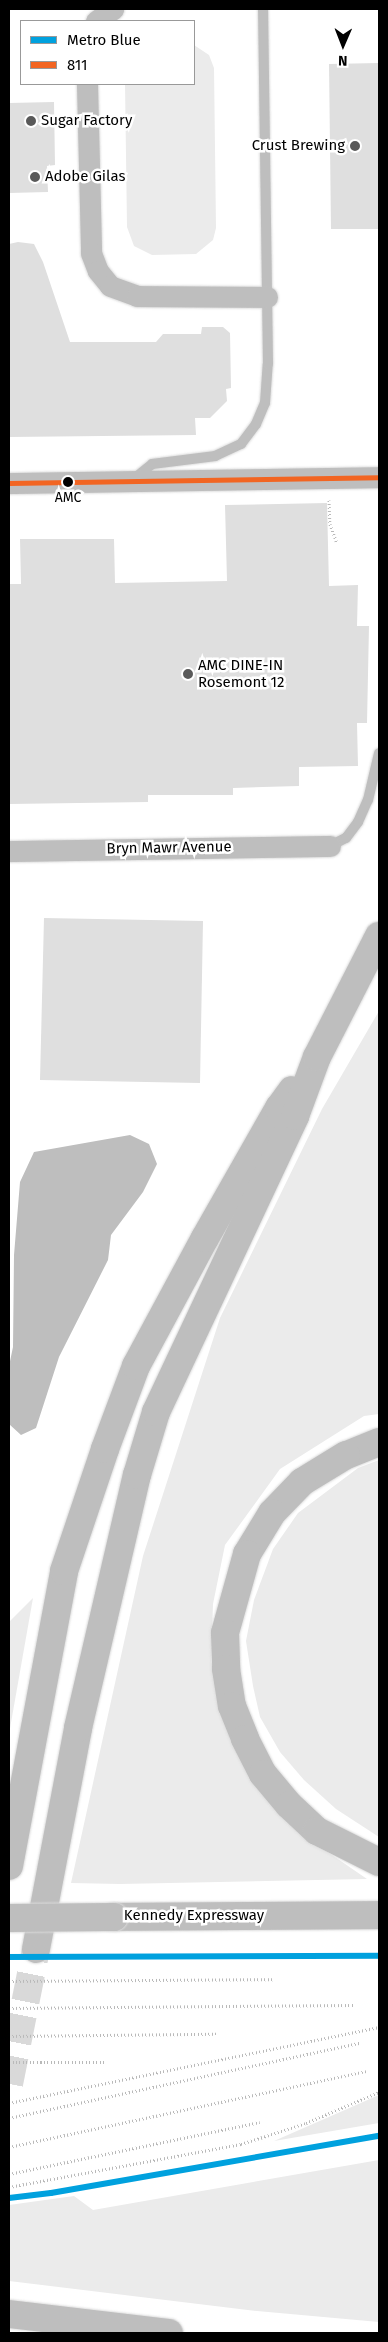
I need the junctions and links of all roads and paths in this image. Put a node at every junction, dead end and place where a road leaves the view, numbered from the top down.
1 (113, 9) edge
2 (263, 9) edge
3 (97, 20) edge
4 (87, 85) edge
5 (267, 298) junction
6 (379, 477) edge
7 (129, 482) junction
8 (9, 483) edge
9 (329, 500) dead end
10 (337, 543) dead end
11 (379, 754) edge
12 (330, 846) joint
13 (9, 851) edge
14 (379, 936) edge
15 (317, 1056) junction
16 (379, 1442) edge
17 (379, 1862) edge
18 (9, 1866) edge
19 (379, 1915) edge
20 (9, 1918) edge
21 (36, 1949) tunnel mouth
22 (274, 1979) dead end
23 (9, 1981) edge
24 (356, 2005) dead end
25 (9, 2008) edge
26 (379, 2027) edge
27 (216, 2034) dead end
28 (9, 2036) edge
29 (360, 2043) dead end
30 (9, 2062) edge
31 (106, 2062) dead end
32 (366, 2071) dead end
33 (379, 2092) edge
34 (9, 2103) edge
35 (9, 2118) edge
36 (260, 2122) dead end
37 (9, 2147) edge
38 (9, 2174) edge
39 (9, 2187) edge
40 (20, 2315) edge
41 (169, 2333) edge

1 - 3 street
2 - 5 lane
4 - 5 street
5 - 7 lane
6 - 7 street
7 - 8 street
9 - 10 path
11 - 12 lane
12 - 13 street, Bryn Mawr Avenue
14 - 15 highway
15 - 18 highway
15 - 21 highway
16 - 17 highway
19 - 20 highway, Kennedy Expressway, bridge
22 - 23 path
24 - 25 path
26 - 34 path
27 - 28 path
29 - 35 path
30 - 31 path
32 - 37 path
33 - 39 path
36 - 38 path
40 - 41 highway

